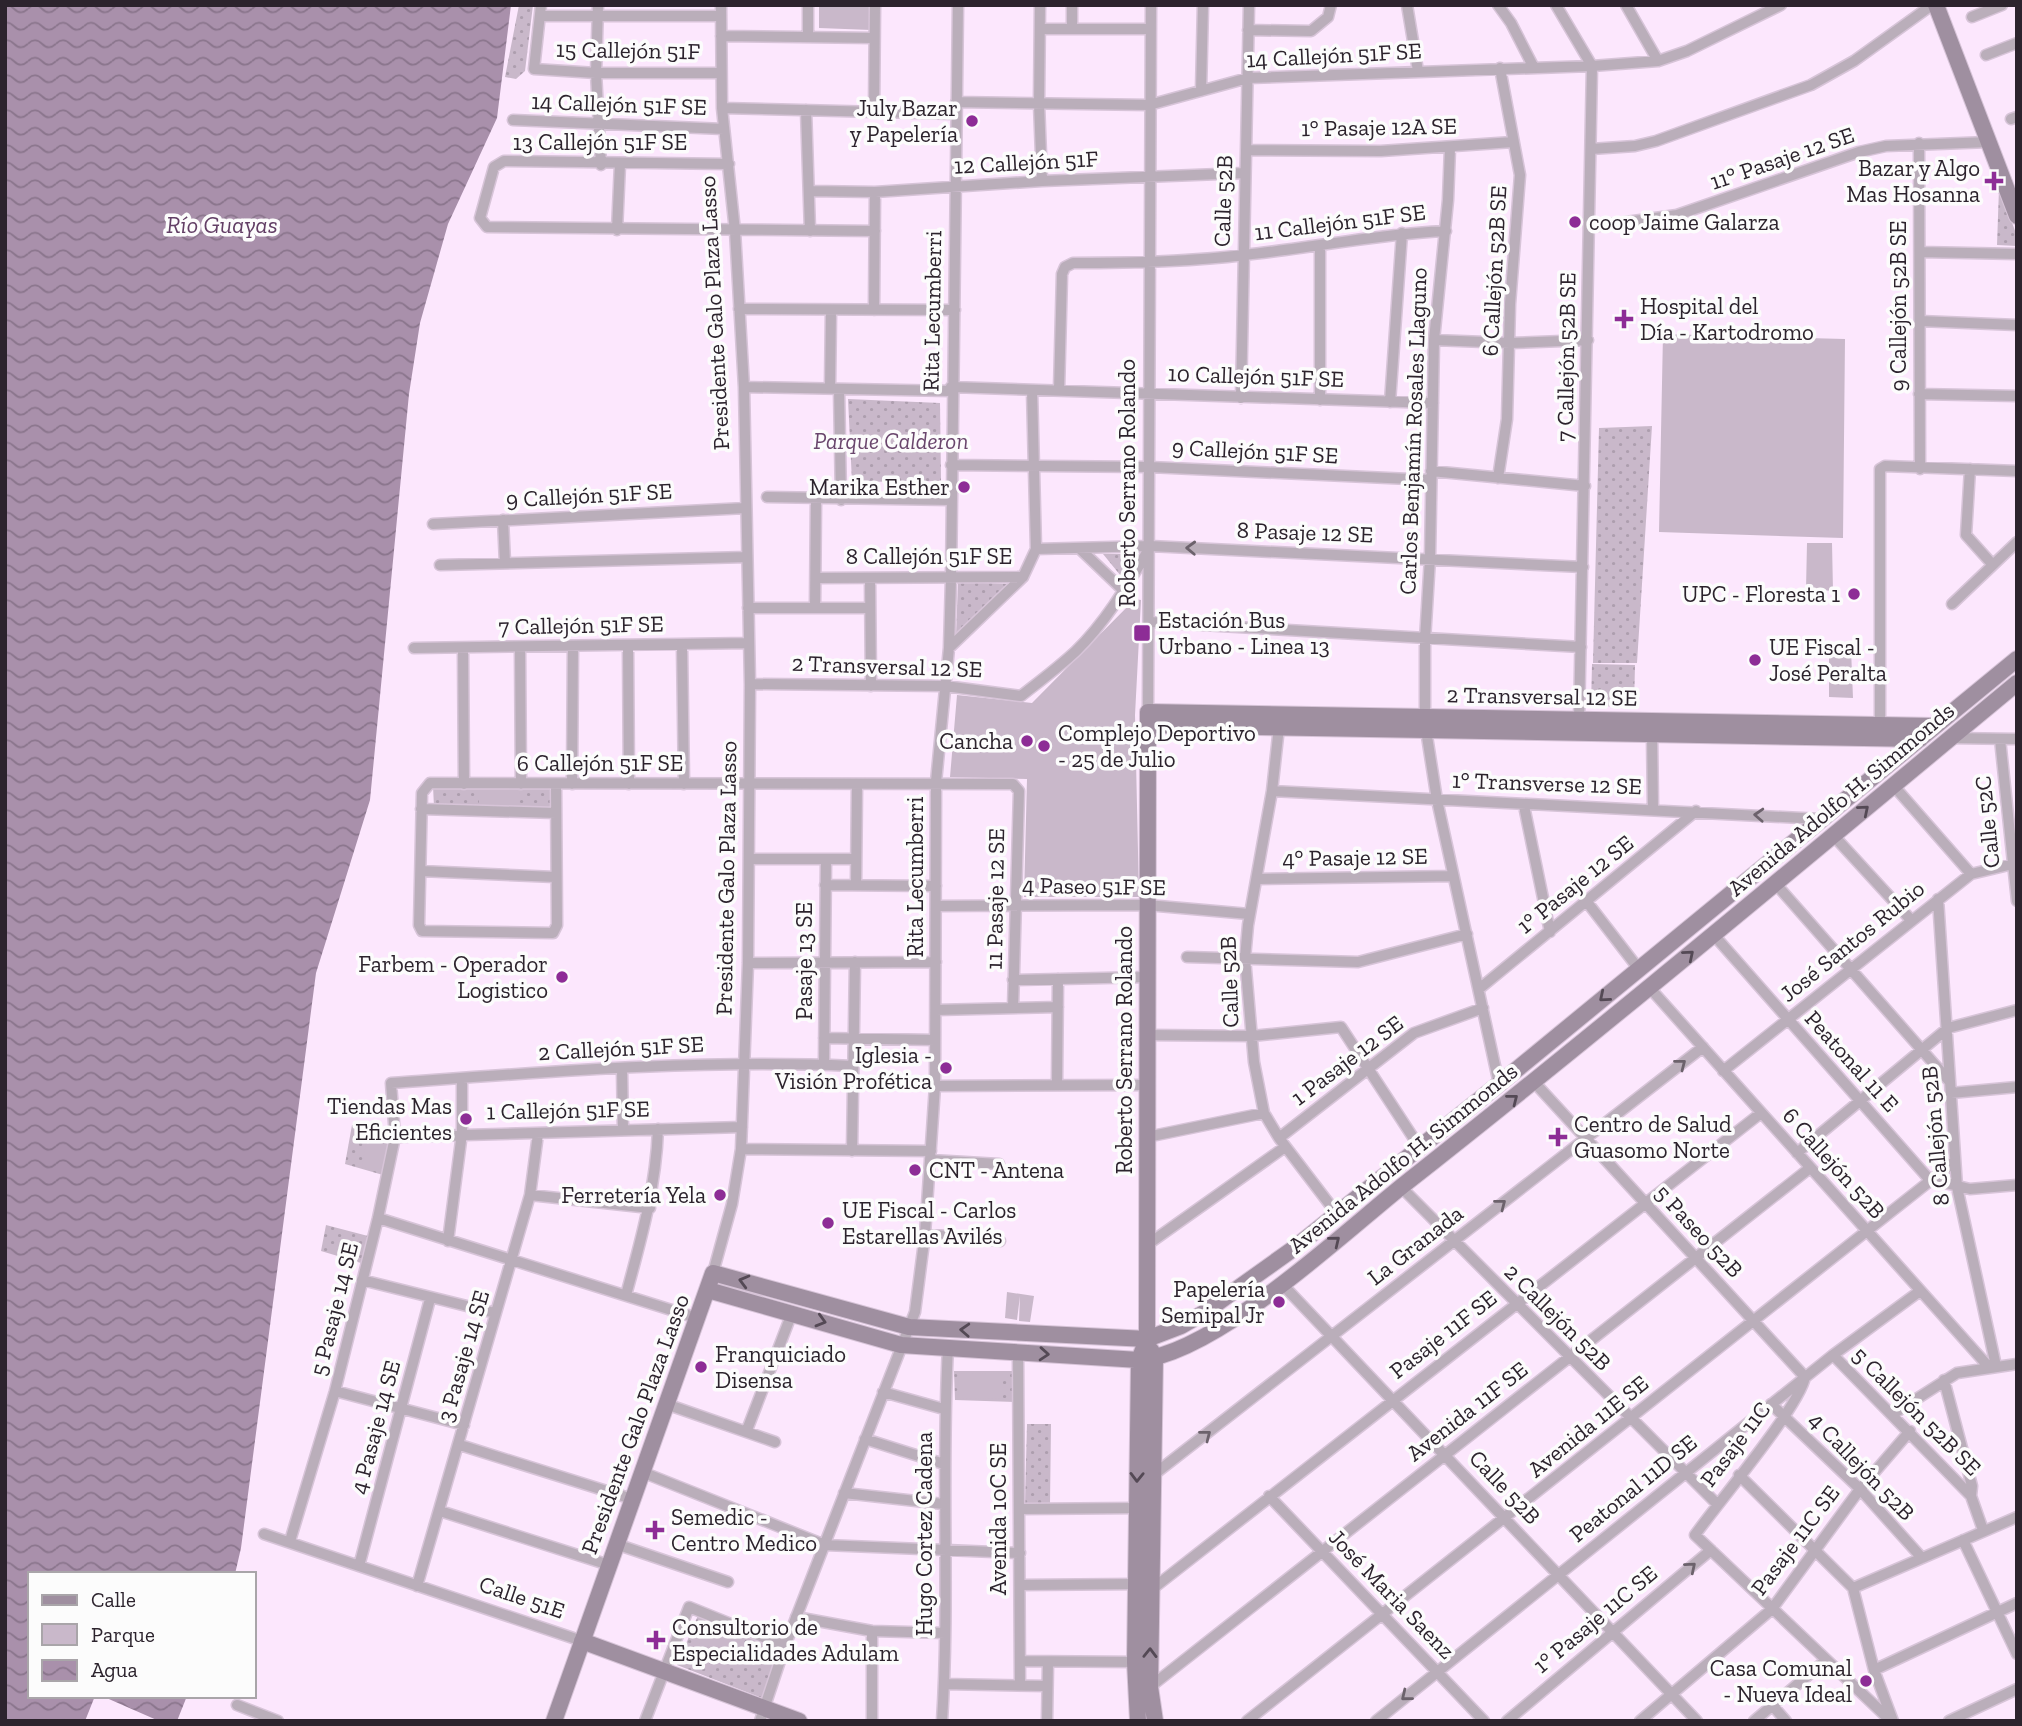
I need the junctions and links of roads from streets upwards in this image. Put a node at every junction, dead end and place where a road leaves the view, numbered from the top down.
1 (598, 5) edge
2 (808, 5) edge
3 (875, 5) edge
4 (958, 5) edge
5 (1040, 5) edge
6 (1072, 5) edge
7 (1151, 5) edge
8 (1203, 5) edge
9 (1249, 5) edge
10 (1331, 5) edge
11 (1407, 5) edge
12 (1498, 5) edge
13 (1556, 5) edge
14 (1626, 5) edge
15 (1781, 5) edge
16 (1934, 5) edge
17 (2002, 5) edge
18 (721, 10) edge
19 (540, 11) edge
20 (1972, 17) dead end
21 (598, 18) junction
22 (1040, 29) junction
23 (1072, 29) junction
24 (1150, 29) junction
25 (1248, 30) junction
26 (721, 36) junction
27 (808, 37) junction
28 (874, 38) junction
29 (2017, 43) edge
30 (1986, 55) dead end
31 (1658, 61) junction
32 (1533, 66) junction
33 (1592, 66) junction
34 (1500, 68) junction
35 (1418, 71) junction
36 (596, 73) junction
37 (721, 73) junction
38 (1248, 78) junction
39 (1201, 91) junction
40 (1038, 104) junction
41 (1149, 105) junction
42 (722, 108) junction
43 (956, 108) junction
44 (806, 110) junction
45 (874, 112) junction
46 (513, 120) dead end
47 (599, 124) junction
48 (724, 129) junction
49 (1513, 142) junction
50 (1989, 142) junction
51 (1919, 143) junction
52 (1450, 148) junction
53 (1591, 149) junction
54 (1246, 150) junction
55 (620, 164) junction
56 (729, 164) junction
57 (601, 165) junction
58 (1245, 173) junction
59 (1150, 176) junction
60 (1042, 181) junction
61 (956, 187) junction
62 (810, 191) junction
63 (876, 192) junction
64 (2017, 216) edge
65 (1590, 227) junction
66 (617, 230) junction
67 (735, 231) junction
68 (810, 231) junction
69 (1446, 231) junction
70 (875, 232) junction
71 (1402, 233) junction
72 (1321, 245) junction
73 (1920, 252) junction
74 (2017, 254) edge
75 (1242, 256) junction
76 (1150, 262) junction
77 (739, 309) junction
78 (874, 310) junction
79 (955, 310) junction
80 (831, 311) junction
81 (1920, 321) junction
82 (2017, 325) edge
83 (1434, 340) junction
84 (1588, 340) junction
85 (1510, 343) junction
86 (744, 387) junction
87 (834, 389) junction
88 (951, 389) junction
89 (1032, 390) junction
90 (1059, 390) junction
91 (1150, 393) junction
92 (1919, 394) junction
93 (2017, 396) edge
94 (1241, 398) junction
95 (1320, 400) junction
96 (1390, 402) junction
97 (1433, 402) junction
98 (951, 465) junction
99 (1032, 466) junction
100 (1150, 467) junction
101 (1920, 469) junction
102 (1970, 469) junction
103 (2017, 471) edge
104 (1431, 476) junction
105 (1498, 478) junction
106 (1585, 486) junction
107 (767, 497) dead end
108 (816, 499) junction
109 (841, 500) junction
110 (951, 500) junction
111 (746, 508) junction
112 (503, 520) junction
113 (433, 524) dead end
114 (2017, 542) edge
115 (1150, 546) junction
116 (1036, 549) junction
117 (1080, 549) junction
118 (747, 557) junction
119 (1430, 558) junction
120 (505, 563) junction
121 (1993, 564) junction
122 (440, 565) dead end
123 (1583, 567) junction
124 (870, 578) junction
125 (1023, 578) junction
126 (816, 579) junction
127 (951, 579) junction
128 (1124, 591) junction
129 (1952, 604) dead end
130 (748, 608) junction
131 (815, 608) junction
132 (870, 608) junction
133 (1150, 622) junction
134 (1425, 640) junction
135 (749, 643) junction
136 (682, 645) junction
137 (573, 646) junction
138 (628, 646) junction
139 (520, 647) junction
140 (1581, 647) junction
141 (414, 648) dead end
142 (463, 648) junction
143 (949, 648) junction
144 (2017, 659) edge
145 (2017, 683) edge
146 (750, 684) junction
147 (945, 686) junction
148 (871, 687) junction
149 (1148, 719) junction
150 (1579, 720) junction
151 (1426, 724) junction
152 (1935, 726) junction
153 (1279, 727) junction
154 (1880, 731) junction
155 (1652, 734) junction
156 (1950, 738) junction
157 (1920, 739) junction
158 (2000, 739) junction
159 (2017, 739) edge
160 (936, 782) junction
161 (521, 784) junction
162 (556, 784) junction
163 (572, 784) junction
164 (629, 784) junction
165 (684, 784) junction
166 (857, 784) junction
167 (464, 785) junction
168 (751, 785) junction
169 (1893, 785) junction
170 (1272, 791) junction
171 (1019, 792) joint
172 (1437, 800) junction
173 (1524, 806) junction
174 (421, 808) junction
175 (1653, 808) junction
176 (1696, 811) junction
177 (556, 813) junction
178 (1821, 818) junction
179 (1833, 835) junction
180 (750, 859) junction
181 (826, 859) junction
182 (856, 859) junction
183 (2014, 863) edge
184 (421, 872) junction
185 (1971, 873) junction
186 (1453, 876) junction
187 (555, 877) junction
188 (1258, 879) junction
189 (1775, 883) junction
190 (825, 885) junction
191 (856, 885) junction
192 (936, 886) junction
193 (1938, 899) junction
194 (2017, 901) edge
195 (1587, 902) junction
196 (1147, 905) junction
197 (937, 906) junction
198 (1014, 906) junction
199 (1249, 914) junction
200 (1911, 920) junction
201 (1550, 932) junction
202 (1467, 934) junction
203 (1713, 934) junction
204 (1186, 957) dead end
205 (1245, 958) junction
206 (825, 962) junction
207 (855, 962) junction
208 (936, 962) junction
209 (748, 963) junction
210 (1638, 968) junction
211 (1850, 968) junction
212 (1147, 977) junction
213 (1058, 979) junction
214 (1013, 980) junction
215 (1649, 987) junction
216 (1479, 989) junction
217 (1058, 1007) junction
218 (1013, 1008) junction
219 (1483, 1008) junction
220 (936, 1010) junction
221 (2017, 1010) edge
222 (1786, 1020) junction
223 (1948, 1028) junction
224 (1147, 1035) junction
225 (1252, 1036) junction
226 (824, 1038) junction
227 (854, 1038) junction
228 (935, 1040) junction
229 (1703, 1047) junction
230 (1920, 1048) junction
231 (746, 1063) junction
232 (824, 1064) junction
233 (853, 1066) junction
234 (622, 1069) junction
235 (1368, 1069) junction
236 (1723, 1071) junction
237 (462, 1078) junction
238 (1534, 1082) junction
239 (391, 1083) joint
240 (1057, 1083) junction
241 (1499, 1084) junction
242 (1147, 1085) junction
243 (935, 1086) junction
244 (1950, 1087) junction
245 (2017, 1087) edge
246 (1861, 1101) junction
247 (1264, 1113) junction
248 (1761, 1113) junction
249 (742, 1127) junction
250 (658, 1129) junction
251 (623, 1130) junction
252 (462, 1133) junction
253 (538, 1134) junction
254 (395, 1137) junction
255 (1147, 1137) junction
256 (1586, 1138) junction
257 (1282, 1142) junction
258 (1420, 1148) junction
259 (741, 1150) junction
260 (852, 1152) junction
261 (1797, 1153) junction
262 (931, 1156) junction
263 (1954, 1162) junction
264 (999, 1164) dead end
265 (1810, 1168) junction
266 (1929, 1180) junction
267 (2017, 1185) edge
268 (1401, 1187) junction
269 (1957, 1187) junction
270 (530, 1195) junction
271 (1646, 1203) junction
272 (650, 1208) junction
273 (1336, 1213) junction
274 (379, 1218) junction
275 (1866, 1230) junction
276 (925, 1234) junction
277 (448, 1241) junction
278 (1000, 1241) dead end
279 (1454, 1241) junction
280 (1147, 1245) junction
281 (1696, 1258) junction
282 (512, 1260) junction
283 (713, 1273) junction
284 (362, 1280) junction
285 (1282, 1284) junction
286 (708, 1290) junction
287 (1920, 1291) junction
288 (626, 1295) junction
289 (430, 1299) junction
290 (1516, 1304) junction
291 (495, 1313) junction
292 (792, 1313) junction
293 (697, 1318) junction
294 (1753, 1320) junction
295 (909, 1327) junction
296 (1333, 1336) junction
297 (1147, 1339) junction
298 (901, 1345) junction
299 (948, 1348) junction
300 (1018, 1352) junction
301 (1833, 1355) junction
302 (1569, 1357) junction
303 (1147, 1359) junction
304 (2017, 1364) edge
305 (1992, 1366) junction
306 (1805, 1377) junction
307 (1944, 1380) junction
308 (335, 1391) junction
309 (883, 1392) junction
310 (1393, 1400) junction
311 (666, 1404) junction
312 (1771, 1404) junction
313 (403, 1408) junction
314 (944, 1409) junction
315 (1893, 1414) junction
316 (1783, 1415) junction
317 (1630, 1420) junction
318 (464, 1425) junction
319 (747, 1430) junction
320 (1910, 1431) junction
321 (865, 1439) junction
322 (775, 1442) dead end
323 (460, 1445) junction
324 (1446, 1455) junction
325 (944, 1464) junction
326 (642, 1472) junction
327 (1684, 1474) junction
328 (1739, 1475) junction
329 (1152, 1476) junction
330 (1860, 1489) junction
331 (844, 1493) junction
332 (1269, 1496) junction
333 (1971, 1496) junction
334 (632, 1499) junction
335 (943, 1504) junction
336 (1717, 1504) junction
337 (1137, 1508) junction
338 (1020, 1509) junction
339 (440, 1511) junction
340 (2017, 1517) edge
341 (1506, 1519) junction
342 (1983, 1530) junction
343 (264, 1534) dead end
344 (1964, 1540) junction
345 (290, 1541) junction
346 (616, 1544) junction
347 (825, 1545) junction
348 (1815, 1549) junction
349 (1711, 1550) junction
350 (1321, 1552) junction
351 (946, 1553) junction
352 (1020, 1553) junction
353 (1922, 1558) junction
354 (609, 1565) junction
355 (359, 1566) junction
356 (1559, 1574) junction
357 (728, 1582) dead end
358 (1020, 1585) junction
359 (417, 1586) junction
360 (1144, 1587) junction
361 (1853, 1588) junction
362 (2017, 1603) edge
363 (1772, 1609) junction
364 (1997, 1612) junction
365 (1382, 1616) junction
366 (796, 1617) junction
367 (872, 1631) junction
368 (1613, 1632) junction
369 (945, 1633) junction
370 (582, 1641) junction
371 (785, 1646) junction
372 (2017, 1654) edge
373 (1020, 1661) junction
374 (1825, 1661) junction
375 (1048, 1662) junction
376 (1135, 1662) junction
377 (1874, 1670) junction
378 (664, 1671) junction
379 (1437, 1672) junction
380 (944, 1684) junction
381 (1020, 1685) junction
382 (1047, 1686) junction
383 (1150, 1687) junction
384 (2017, 1689) edge
385 (1672, 1694) junction
386 (237, 1704) dead end
387 (1772, 1705) junction
388 (762, 1715) edge
389 (278, 1721) edge
390 (554, 1721) edge
391 (645, 1721) edge
392 (799, 1721) edge
393 (872, 1721) edge
394 (942, 1721) edge
395 (1047, 1721) edge
396 (1138, 1721) edge
397 (1155, 1721) edge
398 (1247, 1721) edge
399 (1376, 1721) edge
400 (1484, 1721) edge
401 (1507, 1721) edge
402 (1640, 1721) edge
403 (1697, 1721) edge
404 (1754, 1721) edge
405 (1786, 1721) edge
406 (1892, 1721) edge
407 (1949, 1721) edge

1 - 21 street
2 - 27 street
3 - 28 street
4 - 43 street, Rita Lecumberri
5 - 22 street
6 - 23 street
7 - 24 street, Roberto Serrano Rolando
8 - 39 street
9 - 25 street, Calle 52B
10 - 25 street
11 - 35 street
12 - 32 street
13 - 33 street
14 - 31 street
15 - 31 street, 14 Callejón 51F SE
16 - 50 street
16 - 53 street
17 - 20 street
18 - 21 street
18 - 26 street, Presidente Galo Plaza Lasso
19 - 21 street
19 - 36 street, 15 Callejón 51F
21 - 36 street
22 - 23 street
22 - 40 street
23 - 24 street
24 - 41 street, Roberto Serrano Rolando
25 - 38 street, Calle 52B
26 - 27 street
26 - 37 street, Presidente Galo Plaza Lasso
27 - 28 street
28 - 45 street
29 - 30 street
31 - 33 street, 14 Callejón 51F SE
32 - 33 street, 14 Callejón 51F SE
32 - 34 street, 14 Callejón 51F SE
33 - 53 street, 7 Callejón 52B SE
34 - 35 street, 14 Callejón 51F SE
34 - 49 street, 6 Callejón 52B SE
35 - 38 street, 14 Callejón 51F SE
36 - 37 street, 15 Callejón 51F
36 - 47 street
37 - 42 street, Presidente Galo Plaza Lasso
38 - 39 street, 14 Callejón 51F SE
38 - 54 street, Calle 52B
39 - 41 street, 14 Callejón 51F SE
40 - 41 street, 14 Callejón 51F SE
40 - 43 street, 14 Callejón 51F SE
40 - 60 street
41 - 59 street, Roberto Serrano Rolando
42 - 44 street, 14 Callejón 51F SE
42 - 48 street, Presidente Galo Plaza Lasso
43 - 45 street, 14 Callejón 51F SE
43 - 61 street, Rita Lecumberri
44 - 45 street, 14 Callejón 51F SE
44 - 62 street
46 - 47 street, 14 Callejón 51F SE
47 - 48 street, 14 Callejón 51F SE
47 - 57 street
48 - 56 street, Presidente Galo Plaza Lasso
49 - 52 street, 1° Pasaje 12A SE
49 - 85 street, 6 Callejón 52B SE
50 - 51 street, 11° Pasaje 12 SE
50 - 64 street
51 - 65 street, 11° Pasaje 12 SE
51 - 73 street, 9 Callejón 52B SE
52 - 54 street, 1° Pasaje 12A SE
52 - 69 street, Carlos Benjamín Rosales Llaguno
53 - 65 street, 7 Callejón 52B SE
54 - 58 street, Calle 52B
55 - 56 street, 13 Callejón 51F SE
55 - 57 street, 13 Callejón 51F SE
55 - 66 street
56 - 67 street, Presidente Galo Plaza Lasso
57 - 66 street, 13 Callejón 51F SE
58 - 59 street, 12 Callejón 51F
58 - 75 street, Calle 52B
59 - 60 street, 12 Callejón 51F
59 - 76 street, Roberto Serrano Rolando
60 - 61 street, 12 Callejón 51F
61 - 63 street, 12 Callejón 51F
61 - 79 street, Rita Lecumberri
62 - 63 street, 12 Callejón 51F
62 - 68 street
63 - 70 street
65 - 84 street, 7 Callejón 52B SE
66 - 67 street
67 - 68 street
67 - 77 street, Presidente Galo Plaza Lasso
68 - 70 street
69 - 71 street, 11 Callejón 51F SE
69 - 83 street, Carlos Benjamín Rosales Llaguno
70 - 78 street
71 - 72 street, 11 Callejón 51F SE
71 - 96 street
72 - 75 street, 11 Callejón 51F SE
72 - 95 street
73 - 74 street
73 - 81 street, 9 Callejón 52B SE
75 - 76 street, 11 Callejón 51F SE
75 - 94 street, Calle 52B
76 - 90 street, 11 Callejón 51F SE
76 - 91 street, Roberto Serrano Rolando
77 - 80 street
77 - 86 street, Presidente Galo Plaza Lasso
78 - 79 street
78 - 80 street
79 - 88 street, Rita Lecumberri
80 - 87 street
81 - 82 street
81 - 92 street, 9 Callejón 52B SE
83 - 85 street
83 - 97 street, Carlos Benjamín Rosales Llaguno
84 - 85 street
84 - 106 street, 7 Callejón 52B SE
85 - 105 street, 6 Callejón 52B SE
86 - 87 street, 10 Callejón 51F SE
86 - 111 street, Presidente Galo Plaza Lasso
87 - 88 street, 10 Callejón 51F SE
87 - 109 street
88 - 89 street, 10 Callejón 51F SE
88 - 98 street, Rita Lecumberri
89 - 90 street, 10 Callejón 51F SE
89 - 99 street
90 - 91 street, 10 Callejón 51F SE
91 - 94 street, 10 Callejón 51F SE
91 - 100 street, Roberto Serrano Rolando
92 - 93 street
92 - 101 street, 9 Callejón 52B SE
94 - 95 street, 10 Callejón 51F SE
95 - 96 street, 10 Callejón 51F SE
96 - 97 street, 10 Callejón 51F SE
97 - 104 street, Carlos Benjamín Rosales Llaguno
98 - 99 street, 9 Callejón 51F SE
98 - 110 street, Rita Lecumberri
99 - 100 street, 9 Callejón 51F SE
99 - 116 street
100 - 104 street, 9 Callejón 51F SE
100 - 115 street, Roberto Serrano Rolando
101 - 102 street
101 - 154 street
102 - 103 street
102 - 121 street
104 - 105 street, 9 Callejón 51F SE
104 - 119 street, Carlos Benjamín Rosales Llaguno
105 - 106 street, 9 Callejón 51F SE
106 - 123 street, 7 Callejón 52B SE
107 - 108 street
108 - 109 street
108 - 126 street
109 - 110 street
110 - 127 street, Rita Lecumberri
111 - 112 street, 9 Callejón 51F SE
111 - 118 street, Presidente Galo Plaza Lasso
112 - 113 street, 9 Callejón 51F SE
112 - 120 street
114 - 121 street
115 - 117 street, 8 Callejón 51F SE
119 -> 115 street, 8 Pasaje 12 SE
115 - 128 street
115 - 133 street, Roberto Serrano Rolando
116 - 117 street, 8 Callejón 51F SE
116 - 125 street, 8 Callejón 51F SE
117 - 128 street
118 - 120 street
118 - 130 street, Presidente Galo Plaza Lasso
119 - 123 street, 8 Pasaje 12 SE
119 - 134 street, Carlos Benjamín Rosales Llaguno
120 - 122 street
121 - 129 street
123 - 140 street, 7 Callejón 52B SE
124 - 126 street, 8 Callejón 51F SE
124 - 127 street, 8 Callejón 51F SE
124 - 132 street
125 - 127 street, 8 Callejón 51F SE
125 - 143 street
126 - 131 street
127 - 143 street, Rita Lecumberri
128 - 147 street, 2 Transversal 12 SE
130 - 131 street
130 - 135 street, Presidente Galo Plaza Lasso
131 - 132 street
132 - 148 street
133 - 134 street
133 - 149 street, Roberto Serrano Rolando
134 - 140 street
134 - 151 street, Carlos Benjamín Rosales Llaguno
135 - 136 street, 7 Callejón 51F SE
135 - 146 street, Presidente Galo Plaza Lasso
136 - 138 street, 7 Callejón 51F SE
136 - 165 street
137 - 138 street, 7 Callejón 51F SE
137 - 139 street, 7 Callejón 51F SE
137 - 163 street
138 - 164 street
139 - 142 street, 7 Callejón 51F SE
139 - 161 street
140 - 150 street, 7 Callejón 52B SE
141 - 142 street, 7 Callejón 51F SE
142 - 167 street
143 - 147 street, Rita Lecumberri
144 - 152 street, Avenida Adolfo H. Simmonds
145 - 156 street, Avenida Adolfo H. Simmonds
146 - 148 street, 2 Transversal 12 SE
146 - 168 street, Presidente Galo Plaza Lasso
147 - 148 street, 2 Transversal 12 SE
147 - 160 street, Rita Lecumberri
149 - 151 street, 2 Transversal 12 SE
149 - 153 street, 2 Transversal 12 SE
149 - 196 street, Roberto Serrano Rolando
150 - 151 street, 2 Transversal 12 SE
150 - 154 street, 2 Transversal 12 SE
151 - 153 street, 2 Transversal 12 SE
151 - 155 street, 2 Transversal 12 SE
151 - 172 street, Carlos Benjamín Rosales Llaguno
152 - 154 street, 2 Transversal 12 SE
152 - 157 street, Avenida Adolfo H. Simmonds
153 - 170 street, Calle 52B
154 - 155 street, 2 Transversal 12 SE
154 - 157 street, 2 Transversal 12 SE
155 - 175 street
156 - 158 street
156 - 169 street, Avenida Adolfo H. Simmonds
157 - 178 street, Avenida Adolfo H. Simmonds
158 - 159 street
158 - 183 street, Calle 52C
160 - 166 street, 6 Callejón 51F SE
160 - 171 street, 6 Callejón 51F SE
160 - 192 street, Rita Lecumberri
161 - 162 street, 6 Callejón 51F SE
161 - 167 street, 6 Callejón 51F SE
162 - 163 street, 6 Callejón 51F SE
162 - 177 street
163 - 164 street, 6 Callejón 51F SE
164 - 165 street, 6 Callejón 51F SE
165 - 168 street, 6 Callejón 51F SE
166 - 168 street, 6 Callejón 51F SE
166 - 182 street
167 - 174 street, 6 Callejón 51F SE
168 - 180 street, Presidente Galo Plaza Lasso
179 -> 169 street, Avenida Adolfo H. Simmonds
169 - 185 street
170 - 172 street, 1° Transverse 12 SE
170 - 188 street, Calle 52B
171 - 198 street, 11 Pasaje 12 SE
172 - 173 street, 1° Transverse 12 SE
172 - 186 street, Carlos Benjamín Rosales Llaguno
173 - 175 street, 1° Transverse 12 SE
173 - 201 street
174 - 177 street
174 - 184 street
175 - 176 street, 1° Transverse 12 SE
178 -> 176 street, 1° Transverse 12 SE
176 - 195 street, 1° Pasaje 12 SE
177 - 187 street
178 - 210 street, Avenida Adolfo H. Simmonds
179 - 189 street, Avenida Adolfo H. Simmonds
179 - 200 street
180 - 181 street
180 - 209 street, Presidente Galo Plaza Lasso
181 - 182 street
181 - 190 street, Pasaje 13 SE
182 - 191 street
183 - 185 street, José Santos Rubio
183 - 194 street, Calle 52C
184 - 187 street
184 - 187 street
185 - 193 street, José Santos Rubio
186 - 188 street, 4° Pasaje 12 SE
186 - 202 street, Carlos Benjamín Rosales Llaguno
188 - 199 street, Calle 52B
189 - 203 street, Avenida Adolfo H. Simmonds
189 - 211 street
190 - 191 street
190 - 206 street, Pasaje 13 SE
191 - 192 street
192 - 197 street, Rita Lecumberri
193 - 200 street, José Santos Rubio
193 - 223 street, 8 Callejón 52B
195 - 201 street, 1° Pasaje 12 SE
195 - 210 street
196 - 198 street, 4 Paseo 51F SE
196 - 199 street, 4 Paseo 51F SE
196 - 212 street, Roberto Serrano Rolando
197 - 198 street, 4 Paseo 51F SE
197 - 208 street, Rita Lecumberri
198 - 214 street, 11 Pasaje 12 SE
199 - 205 street, Calle 52B
200 - 211 street, José Santos Rubio
201 - 216 street, 1° Pasaje 12 SE
202 - 205 street
202 - 216 street, Carlos Benjamín Rosales Llaguno
215 -> 203 street, Avenida Adolfo H. Simmonds
203 - 222 street, Peatonal 11 E
204 - 205 street
205 - 225 street, Calle 52B
206 - 207 street
206 - 209 street
206 - 226 street, Pasaje 13 SE
207 - 208 street
207 - 227 street
208 - 220 street, Rita Lecumberri
209 - 231 street, Presidente Galo Plaza Lasso
210 -> 241 street, Avenida Adolfo H. Simmonds
211 - 222 street, José Santos Rubio
211 - 230 street
212 - 213 street
212 - 224 street, Roberto Serrano Rolando
213 - 214 street
213 - 217 street
214 - 218 street, 11 Pasaje 12 SE
215 - 229 street, 6 Callejón 52B
215 - 238 street, Avenida Adolfo H. Simmonds
216 - 219 street, Carlos Benjamín Rosales Llaguno
217 - 218 street
217 - 240 street
218 - 220 street
219 - 235 street, 1 Pasaje 12 SE
219 - 241 street, Carlos Benjamín Rosales Llaguno
220 - 228 street, Rita Lecumberri
221 - 223 street
222 - 236 street, José Santos Rubio
222 - 246 street, Peatonal 11 E
223 - 230 street
223 - 244 street, 8 Callejón 52B
224 - 225 street
224 - 242 street, Roberto Serrano Rolando
225 - 235 street
225 - 247 street, Calle 52B
226 - 227 street
226 - 232 street, Pasaje 13 SE
227 - 228 street
227 - 233 street
228 - 243 street, Rita Lecumberri
229 - 236 street, 6 Callejón 52B
256 -> 229 street, La Granada
230 - 244 street
230 - 246 street
231 - 232 street, 2 Callejón 51F SE
231 - 234 street, 2 Callejón 51F SE
231 - 249 street, Presidente Galo Plaza Lasso
232 - 233 street, 2 Callejón 51F SE
233 - 260 street
234 - 237 street, 2 Callejón 51F SE
234 - 251 street
235 - 257 street, 1 Pasaje 12 SE
235 - 258 street
236 - 248 street, 6 Callejón 52B
237 - 239 street, 2 Callejón 51F SE
237 - 252 street
238 - 256 street, 5 Paseo 52B
268 -> 238 street, Avenida Adolfo H. Simmonds
239 - 254 street, 5 Pasaje 14 SE
240 - 242 street
240 - 243 street
241 - 258 street, Avenida Adolfo H. Simmonds
242 - 255 street, Roberto Serrano Rolando
243 - 262 street, Rita Lecumberri
244 - 245 street
244 - 263 street, 8 Callejón 52B
246 - 261 street
246 - 266 street, Peatonal 11 E
247 - 255 street
247 - 257 street, Calle 52B
248 - 261 street, 6 Callejón 52B
248 - 271 street, Pasaje 11F SE
249 - 250 street, 1 Callejón 51F SE
249 - 259 street, Presidente Galo Plaza Lasso
250 - 251 street, 1 Callejón 51F SE
250 - 272 street
251 - 253 street, 1 Callejón 51F SE
252 - 253 street, 1 Callejón 51F SE
252 - 254 street, 1 Callejón 51F SE
252 - 277 street
253 - 270 street, 3 Pasaje 14 SE
254 - 274 street, 5 Pasaje 14 SE
255 - 280 street, Roberto Serrano Rolando
256 - 271 street, 5 Paseo 52B
279 -> 256 street, La Granada
257 - 273 street, Calle 52B
257 - 280 street, 1 Pasaje 12 SE
258 - 273 street, Avenida Adolfo H. Simmonds
259 - 260 street
259 - 283 street, Presidente Galo Plaza Lasso
260 - 262 street
261 - 265 street, 6 Callejón 52B
262 - 264 street
262 - 276 street, Rita Lecumberri
263 - 266 street, Avenida 11E SE
263 - 269 street, 8 Callejón 52B
265 - 275 street, 6 Callejón 52B
265 - 281 street, Avenida 11F SE
266 - 269 street
266 - 275 street, Avenida 11E SE
267 - 269 street
268 - 279 street, 2 Callejón 52B
285 -> 268 street, Avenida Adolfo H. Simmonds
269 - 305 street, 8 Callejón 52B
270 - 272 street
270 - 282 street, 3 Pasaje 14 SE
271 - 281 street, 5 Paseo 52B
271 - 290 street, Pasaje 11F SE
272 - 288 street
273 - 297 street, Avenida Adolfo H. Simmonds
274 - 277 street
274 - 284 street, 5 Pasaje 14 SE
275 - 287 street, 6 Callejón 52B
275 - 294 street, Avenida 11E SE
276 - 278 street
276 - 295 street, Rita Lecumberri
277 - 282 street
279 - 290 street, 2 Callejón 52B
279 - 296 street, La Granada
280 - 297 street, Roberto Serrano Rolando
281 - 294 street, 5 Paseo 52B
281 - 302 street, Avenida 11F SE
282 - 288 street
282 - 291 street, 3 Pasaje 14 SE
283 - 286 street, Presidente Galo Plaza Lasso
295 -> 283 street, Avenida Adolfo H. Simmonds
284 - 289 street
284 - 308 street, 5 Pasaje 14 SE
285 - 296 street, Calle 52B
285 - 303 street, Avenida Adolfo H. Simmonds
286 - 292 street, Avenida Adolfo H. Simmonds
286 - 293 street, Presidente Galo Plaza Lasso
287 - 301 street, Peatonal 11D SE
287 - 305 street, 6 Callejón 52B
288 - 293 street
289 - 291 street
289 - 313 street, 4 Pasaje 14 SE
290 - 302 street, 2 Callejón 52B
290 - 310 street, Pasaje 11F SE
291 - 318 street, 3 Pasaje 14 SE
292 -> 298 street, Avenida Adolfo H. Simmonds
292 - 319 street
293 - 311 street, Presidente Galo Plaza Lasso
294 - 306 street, 5 Paseo 52B
294 - 317 street, Avenida 11E SE
297 -> 295 street, Avenida Adolfo H. Simmonds
295 - 298 street, Rita Lecumberri
296 - 310 street, Calle 52B
329 -> 296 street, La Granada
297 - 303 street, Roberto Serrano Rolando
298 - 299 street, Avenida Adolfo H. Simmonds
298 - 309 street, Rita Lecumberri
299 - 300 street, Avenida Adolfo H. Simmonds
299 - 314 street, Hugo Cortez Cadena
300 -> 303 street, Avenida Adolfo H. Simmonds
300 - 338 street, Avenida 10C SE
301 - 306 street, Peatonal 11D SE
301 - 315 street, 5 Callejón 52B SE
302 - 317 street, 2 Callejón 52B
302 - 324 street, Avenida 11F SE
303 - 329 street, Roberto Serrano Rolando
303 -> 337 street, Roberto Serrano Rolando
304 - 305 street
305 - 307 street
306 - 312 street, Peatonal 11D SE
306 - 316 street, Pasaje 11C
307 - 315 street
307 - 333 street
308 - 313 street
308 - 345 street, 5 Pasaje 14 SE
309 - 314 street
309 - 321 street, Rita Lecumberri
310 - 324 street, Calle 52B
310 - 332 street, Pasaje 11F SE
311 - 319 street
311 - 326 street, Presidente Galo Plaza Lasso
312 - 316 street, 4 Callejón 52B
312 - 327 street, Peatonal 11D SE
313 - 318 street
313 - 355 street, 4 Pasaje 14 SE
314 - 325 street, Hugo Cortez Cadena
315 - 320 street, 5 Callejón 52B SE
316 - 328 street, Pasaje 11C
316 - 330 street, 4 Callejón 52B
317 - 327 street, 2 Callejón 52B
317 - 341 street, Avenida 11E SE
318 - 323 street, 3 Pasaje 14 SE
319 - 322 street
320 - 330 street, Pasaje 11C SE
320 - 333 street, 5 Callejón 52B SE
321 - 325 street
321 - 331 street, Rita Lecumberri
323 - 334 street
323 - 339 street, 3 Pasaje 14 SE
324 - 341 street, Calle 52B
324 - 350 street, Avenida 11F SE
325 - 335 street, Hugo Cortez Cadena
326 - 334 street, Presidente Galo Plaza Lasso
326 - 347 street
327 - 336 street, 2 Callejón 52B
327 - 356 street, Peatonal 11D SE
328 - 336 street, Pasaje 11C
328 - 348 street
329 - 360 street, Roberto Serrano Rolando
330 - 348 street, Pasaje 11C SE
330 - 353 street, 4 Callejón 52B
331 - 335 street
331 - 347 street, Rita Lecumberri
332 - 350 street, José Maria Saenz
332 - 360 street, Pasaje 11F SE
333 - 342 street
334 - 346 street, Presidente Galo Plaza Lasso
335 - 351 street, Hugo Cortez Cadena
336 - 349 street, Pasaje 11C
337 - 338 street
337 - 360 street, Roberto Serrano Rolando
338 - 352 street, Avenida 10C SE
339 - 354 street
339 - 359 street, 3 Pasaje 14 SE
340 - 342 street
341 - 356 street, Calle 52B
341 - 365 street, Avenida 11E SE
342 - 344 street
343 - 345 street, Calle 51E
344 - 353 street
344 - 364 street
345 - 355 street, Calle 51E
346 - 354 street, Presidente Galo Plaza Lasso
346 - 357 street
347 - 351 street
347 - 366 street, Rita Lecumberri
348 - 361 street
348 - 363 street, Pasaje 11C SE
349 - 363 street
368 -> 349 street, 1° Pasaje 11C SE
350 - 365 street, José Maria Saenz
350 - 383 street, Avenida 11F SE
351 - 352 street
351 - 369 street, Hugo Cortez Cadena
352 - 358 street, Avenida 10C SE
353 - 361 street
354 - 370 street, Presidente Galo Plaza Lasso
355 - 359 street, Calle 51E
356 - 368 street, Calle 52B
356 - 379 street, Peatonal 11D SE
358 - 360 street
358 - 373 street, Avenida 10C SE
359 - 370 street, Calle 51E
360 - 376 street, Roberto Serrano Rolando
383 -> 360 street, Roberto Serrano Rolando
361 - 377 street
362 - 364 street
363 - 374 street
363 - 385 street, Pasaje 11C SE
364 - 372 street
364 - 377 street
365 - 379 street, José Maria Saenz
365 - 398 street, Avenida 11E SE
366 - 367 street
366 - 371 street, Rita Lecumberri
367 - 369 street
367 - 393 street
368 - 385 street, Calle 52B
368 - 401 street, 1° Pasaje 11C SE
369 - 380 street, Hugo Cortez Cadena
370 - 378 street, Calle 51E
370 - 390 street, Presidente Galo Plaza Lasso
371 - 378 street
371 - 388 street, Rita Lecumberri
373 - 375 street
373 - 381 street, Avenida 10C SE
374 - 387 street
374 - 406 street
375 - 376 street
375 - 382 street
376 - 396 street, Roberto Serrano Rolando
377 - 406 street
378 - 388 street, Calle 51E
378 - 391 street
379 -> 399 street, Peatonal 11D SE
379 - 400 street, José Maria Saenz
380 - 381 street
380 - 394 street, Hugo Cortez Cadena
381 - 382 street
382 - 395 street
383 - 397 street, Roberto Serrano Rolando
384 - 407 street
385 - 402 street, Pasaje 11C SE
385 - 403 street, Calle 52B
386 - 389 street
387 - 404 street
387 - 405 street
388 - 392 street, Calle 51E

